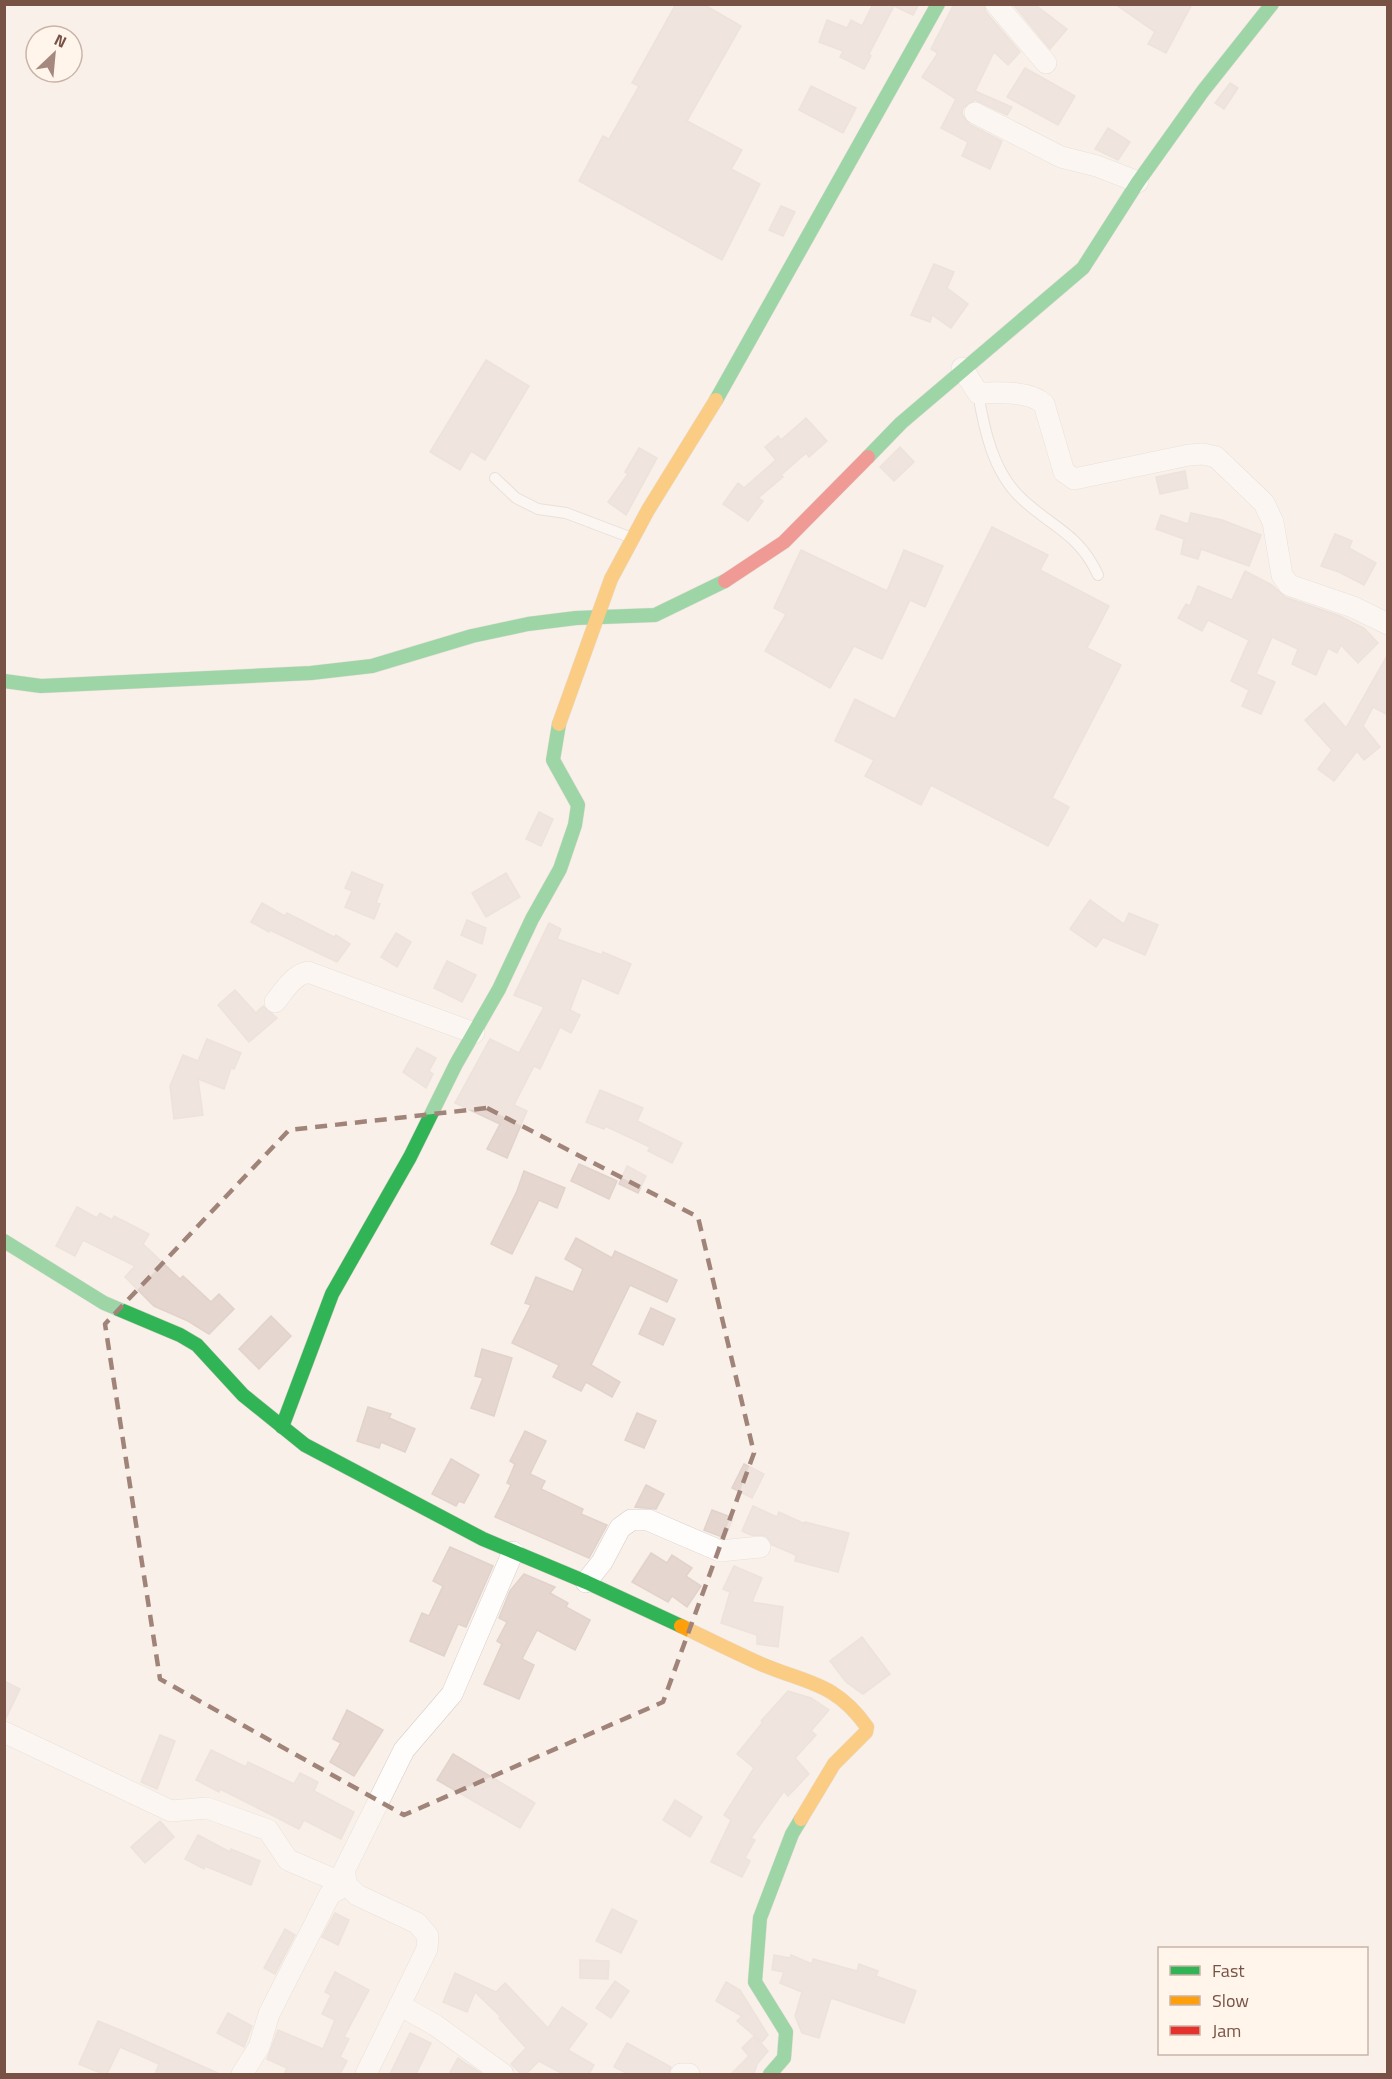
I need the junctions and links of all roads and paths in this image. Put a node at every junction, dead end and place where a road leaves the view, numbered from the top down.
1 (938, 4) edge
2 (996, 4) edge
3 (1272, 4) edge
4 (1046, 63) dead end
5 (975, 113) dead end
6 (1138, 182) junction
7 (962, 368) junction
8 (978, 393) junction
9 (495, 478) dead end
10 (632, 538) junction
11 (1098, 575) dead end
12 (596, 618) junction
13 (1388, 624) edge
14 (4, 681) edge
15 (275, 1002) dead end
16 (474, 1033) junction
17 (4, 1241) edge
18 (282, 1427) junction
19 (760, 1547) dead end
20 (513, 1552) junction
21 (585, 1582) junction
22 (4, 1732) edge
23 (346, 1885) junction
24 (400, 2006) junction
25 (242, 2074) edge
26 (366, 2074) edge
27 (503, 2074) edge
28 (681, 2074) edge
29 (689, 2074) edge
30 (770, 2074) edge

1 - 10 street
2 - 4 street
3 - 6 street
5 - 6 street
6 - 7 street
7 - 8 street
7 - 12 street
8 - 11 lane
8 - 13 street
9 - 10 lane
10 - 12 street
12 - 14 street
12 - 16 street
15 - 16 street
16 - 18 street
17 - 18 street
18 - 20 street
19 - 21 street
20 - 21 street
20 - 23 street
21 - 30 street
22 - 23 street
23 - 24 street
23 - 25 street
24 - 26 street
24 - 27 street
28 - 29 street

